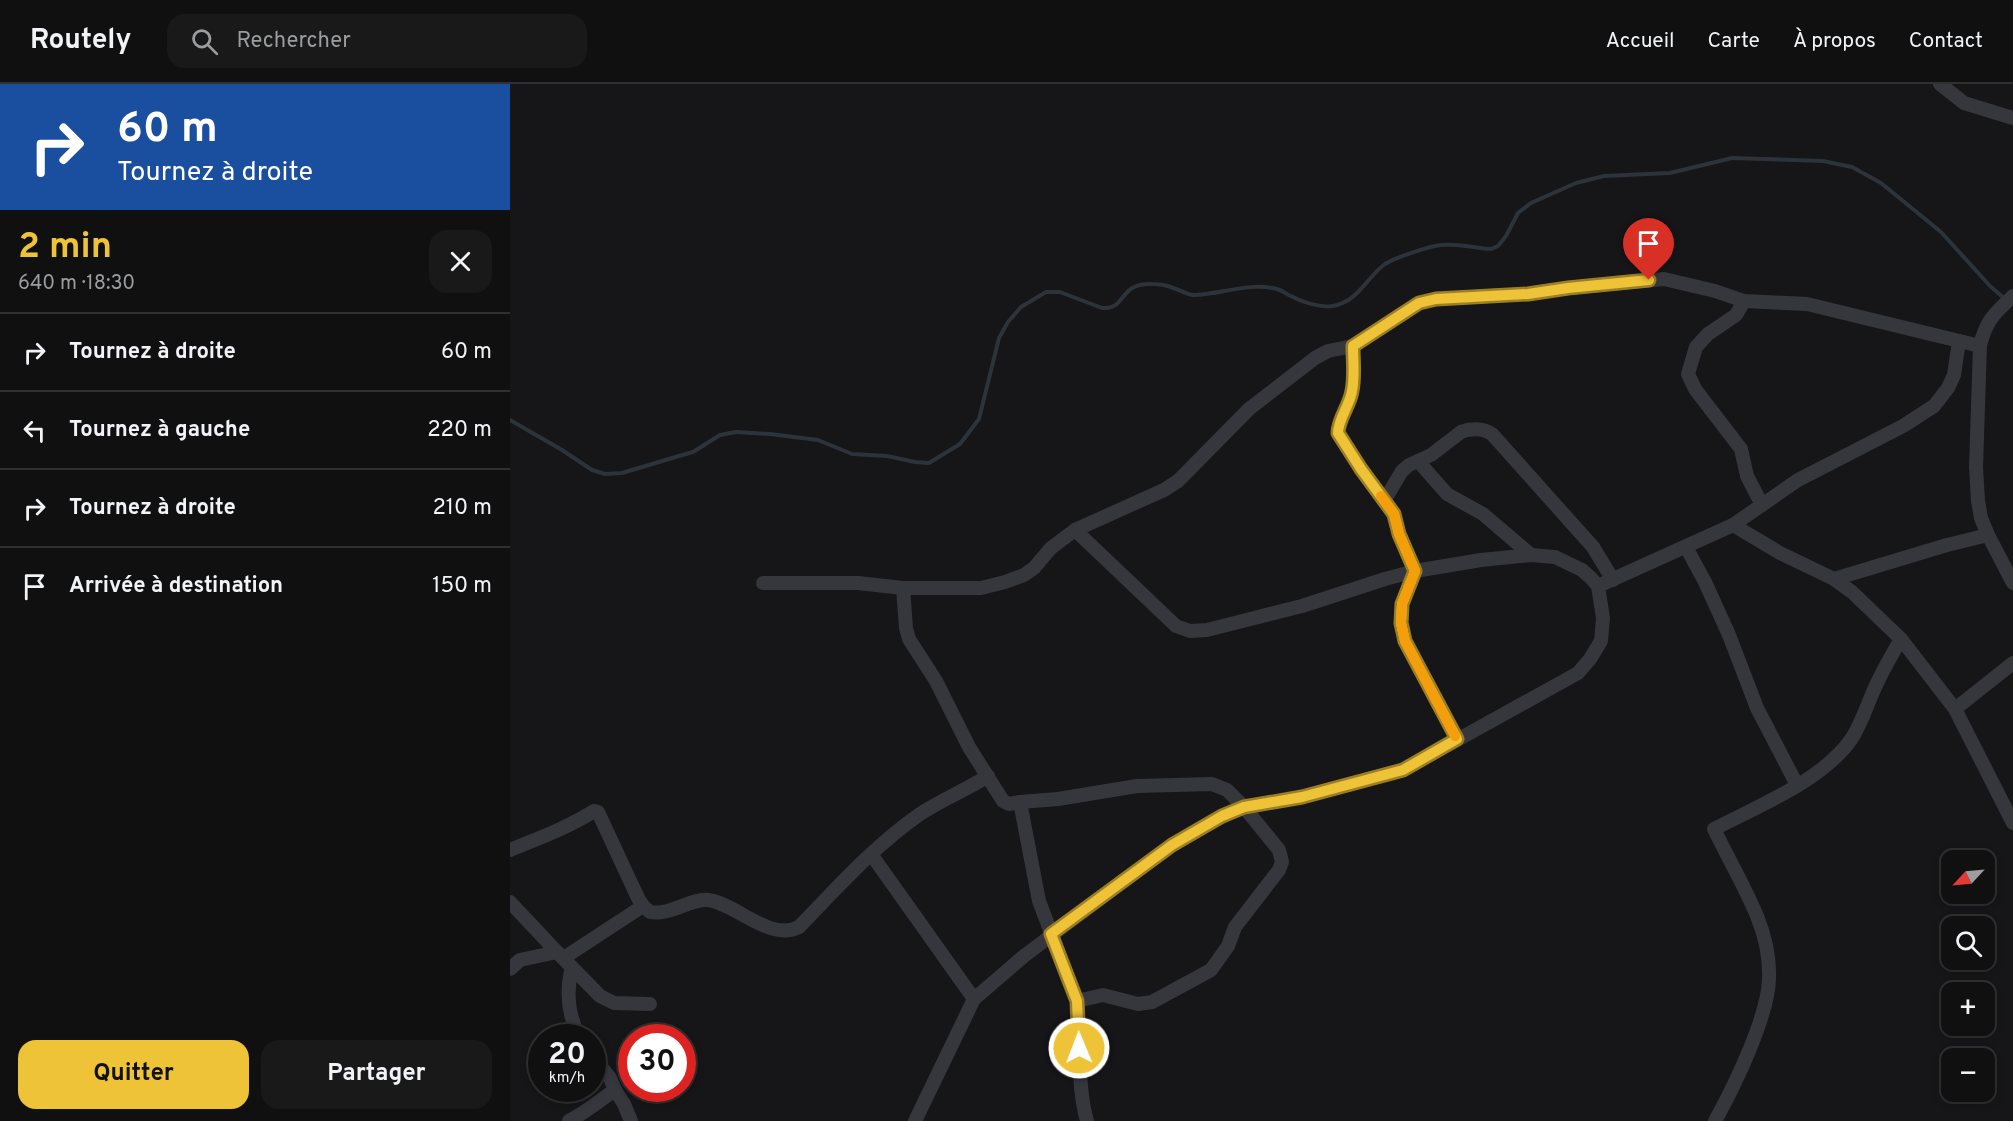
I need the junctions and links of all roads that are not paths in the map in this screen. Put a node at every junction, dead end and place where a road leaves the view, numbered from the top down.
1 (1940, 84) edge
2 (2013, 118) edge
3 (2013, 296) edge
4 (1744, 301) junction
5 (1959, 341) junction
6 (1353, 346) junction
7 (1980, 346) junction
8 (1418, 461) junction
9 (1384, 501) junction
10 (1762, 505) junction
11 (1733, 525) junction
12 (1074, 530) junction
13 (1988, 535) junction
14 (1686, 547) junction
15 (1531, 555) junction
16 (1415, 571) junction
17 (1834, 579) junction
18 (1613, 580) junction
19 (763, 583) dead end
20 (2013, 583) edge
21 (1598, 586) junction
22 (903, 588) junction
23 (1901, 639) junction
24 (2013, 663) edge
25 (1955, 709) junction
26 (1457, 739) junction
27 (988, 776) junction
28 (1797, 785) junction
29 (1020, 802) junction
30 (1244, 807) junction
31 (2013, 823) edge
32 (510, 850) edge
33 (871, 854) junction
34 (510, 902) edge
35 (643, 906) junction
36 (1051, 934) junction
37 (565, 959) junction
38 (510, 969) edge
39 (974, 999) junction
40 (1077, 1001) junction
41 (650, 1004) dead end
42 (573, 1024) edge
43 (606, 1073) edge
44 (615, 1090) junction
45 (569, 1121) edge
46 (631, 1121) edge
47 (915, 1121) edge
48 (1087, 1121) edge
49 (1715, 1121) edge

1 - 2 street
3 - 7 street
4 - 5 street
4 - 6 street
4 - 10 street
5 - 7 street
5 - 10 street
6 - 9 street
6 - 12 street
7 - 13 street
8 - 9 street
8 - 15 street
8 - 18 street
9 - 16 street
10 - 11 street
11 - 14 street
11 - 17 street
12 - 16 street
12 - 22 street
13 - 17 street
13 - 20 street
14 - 18 street
14 - 28 street
15 - 16 street
15 - 21 street
16 - 26 street
17 - 23 street
18 - 21 street
19 - 22 street
21 - 26 street
22 - 27 street
23 - 25 street
23 - 28 street
24 - 25 street
25 - 31 street
26 - 30 street
27 - 29 street
27 - 33 street
28 - 49 street
29 - 30 street
29 - 36 street
30 - 36 street
30 - 40 street
32 - 35 street
33 - 35 street
33 - 39 street
34 - 37 street
35 - 37 street
36 - 39 street
36 - 40 street
37 - 38 street
37 - 41 street
37 - 42 street
39 - 47 street
40 - 48 street
43 - 44 street
44 - 45 street
44 - 46 street

